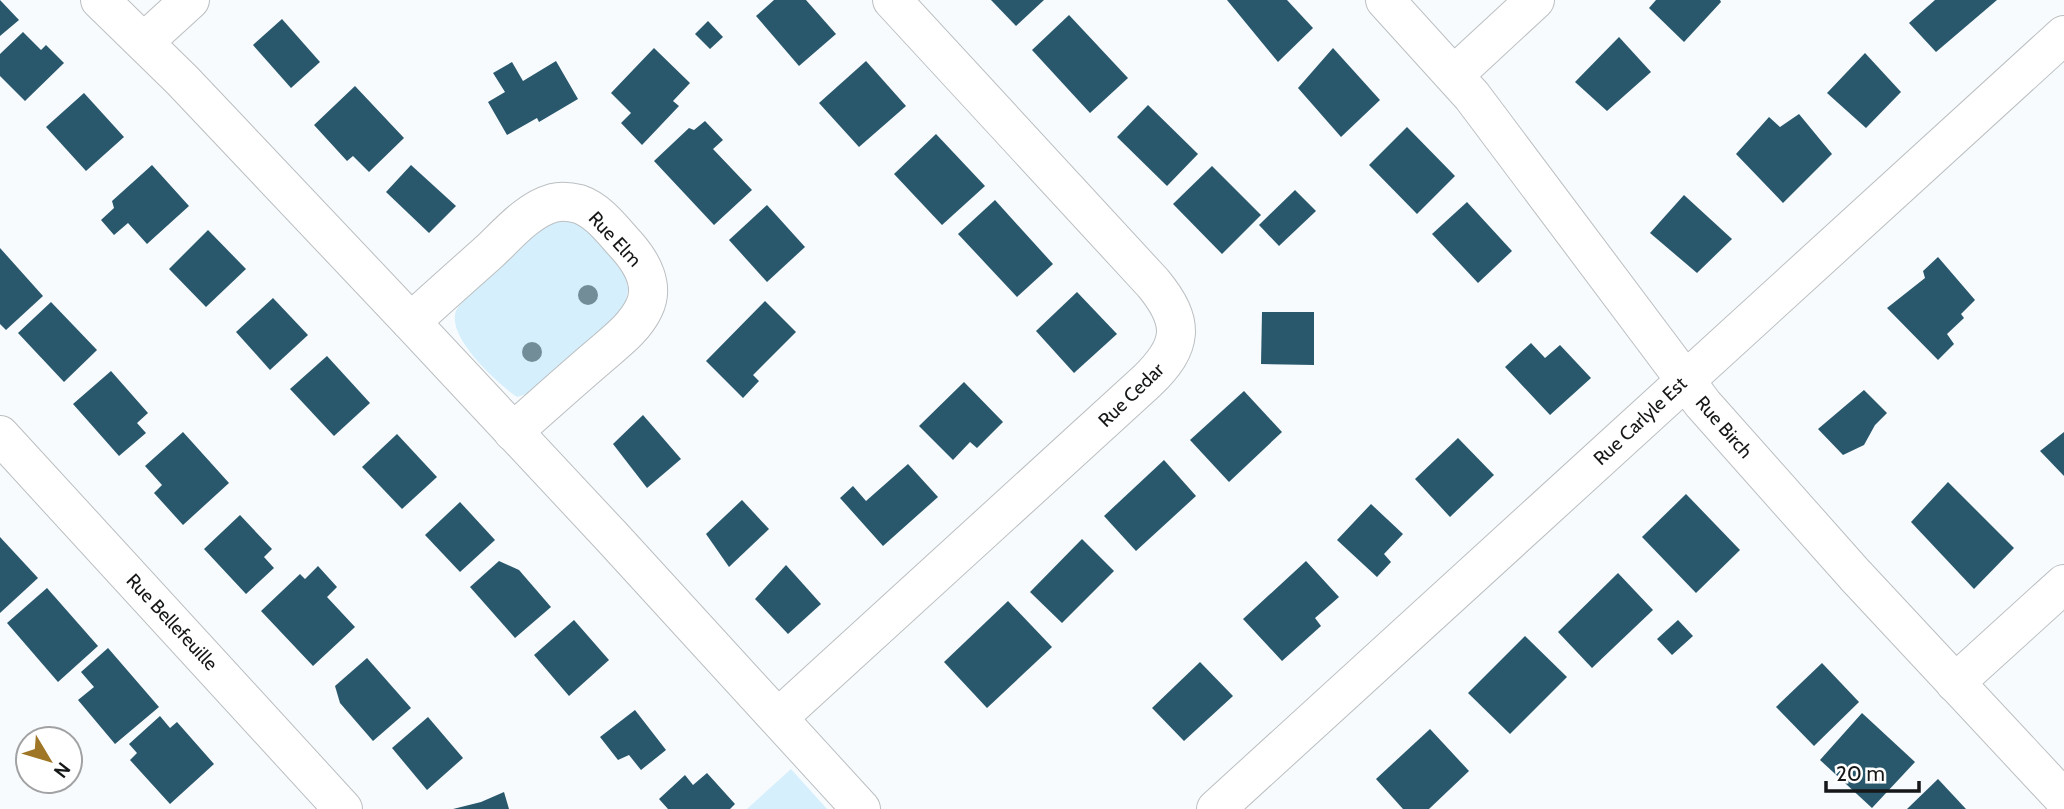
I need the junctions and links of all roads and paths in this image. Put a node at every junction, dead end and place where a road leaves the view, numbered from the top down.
1 (100, 0) edge
2 (190, 0) edge
3 (892, 0) edge
4 (1385, 0) edge
5 (1535, 0) edge
6 (2064, 34) edge
7 (144, 42) junction
8 (1454, 75) junction
9 (411, 322) junction
10 (1685, 380) junction
11 (513, 432) junction
12 (0, 435) edge
13 (2064, 584) edge
14 (1955, 683) junction
15 (779, 718) junction
16 (2064, 799) edge
17 (343, 809) edge
18 (861, 809) edge
19 (1216, 809) edge

1 - 7 street
2 - 7 street
3 - 15 street, Rue Cedar
4 - 8 street, Rue Birch
5 - 8 street
6 - 10 street, Rue Carlyle Est
7 - 9 street
8 - 10 street, Rue Birch
9 - 11 street
9 - 11 street, Rue Elm
10 - 14 street, Rue Birch
10 - 19 street, Rue Carlyle Est
11 - 15 street
12 - 17 street, Rue Bellefeuille
13 - 14 street
14 - 16 street, Rue Birch
15 - 18 street

